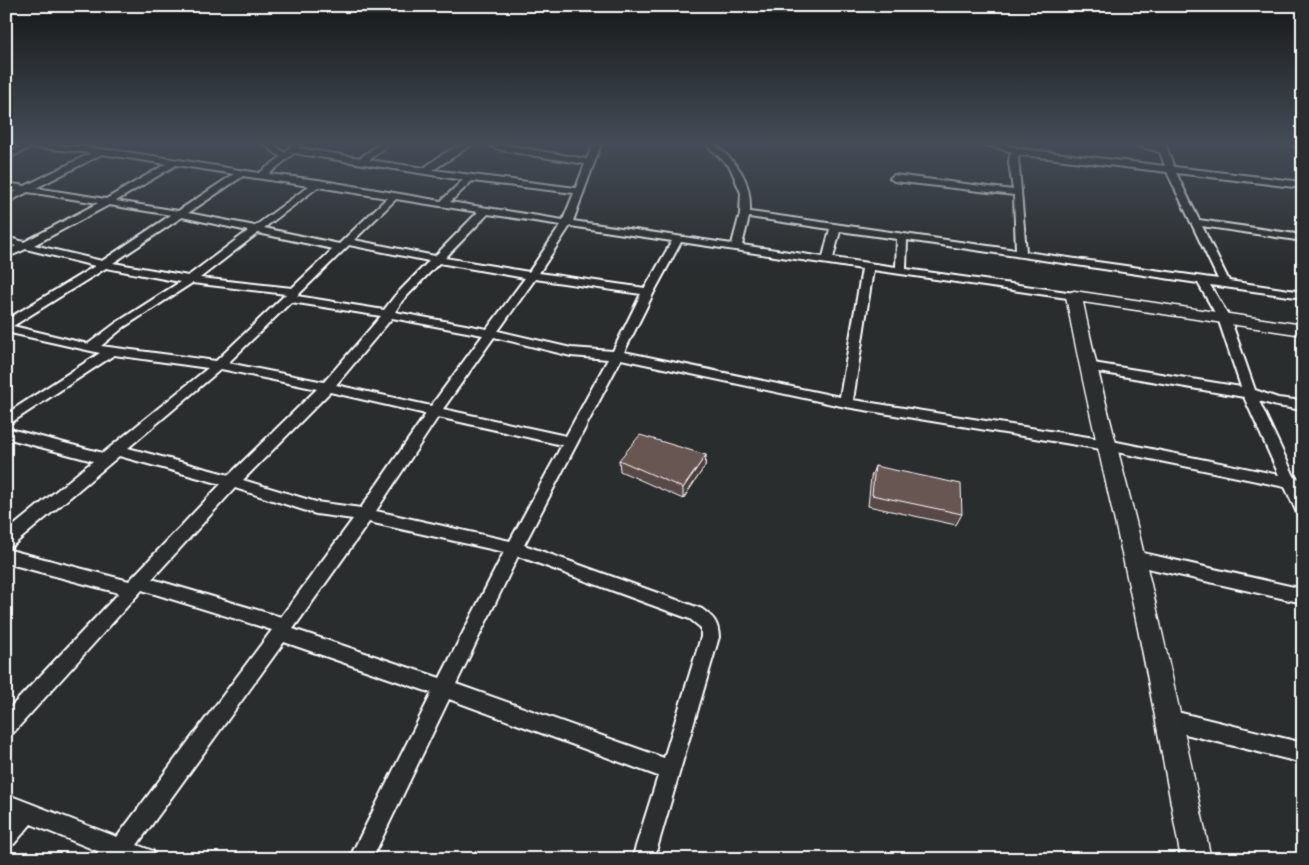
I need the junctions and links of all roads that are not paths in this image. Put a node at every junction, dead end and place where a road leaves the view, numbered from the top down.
1 (38, 184) edge
2 (137, 184) edge
3 (225, 184) edge
4 (316, 184) edge
5 (327, 184) edge
6 (463, 184) edge
7 (524, 184) edge
8 (583, 184) edge
9 (742, 184) edge
10 (943, 184) edge
11 (1016, 184) edge
12 (1178, 184) edge
13 (6, 186) edge
14 (29, 189) junction
15 (580, 191) junction
16 (1018, 194) junction
17 (395, 195) junction
18 (6, 200) edge
19 (106, 203) junction
20 (444, 203) junction
21 (486, 210) junction
22 (181, 214) junction
23 (745, 214) junction
24 (1196, 222) junction
25 (567, 223) junction
26 (836, 226) junction
27 (255, 231) junction
28 (902, 236) junction
29 (679, 238) junction
30 (1303, 238) edge
31 (6, 240) edge
32 (344, 245) junction
33 (22, 246) junction
34 (736, 246) junction
35 (1021, 253) junction
36 (6, 255) edge
37 (435, 260) junction
38 (828, 261) junction
39 (103, 265) junction
40 (868, 267) junction
41 (901, 272) junction
42 (531, 277) junction
43 (190, 280) junction
44 (1202, 280) junction
45 (1225, 283) junction
46 (648, 292) junction
47 (292, 295) junction
48 (1074, 296) junction
49 (1303, 296) edge
50 (389, 314) junction
51 (1224, 318) junction
52 (6, 326) edge
53 (1303, 330) edge
54 (491, 333) junction
55 (90, 348) junction
56 (112, 351) junction
57 (617, 354) junction
58 (220, 365) junction
59 (1087, 366) junction
60 (327, 387) junction
61 (1249, 393) junction
62 (846, 403) junction
63 (1303, 406) edge
64 (435, 410) junction
65 (6, 421) edge
66 (6, 434) edge
67 (571, 442) junction
68 (1107, 445) junction
69 (111, 455) junction
70 (232, 482) junction
71 (1296, 484) edge
72 (1303, 510) edge
73 (364, 515) junction
74 (6, 541) edge
75 (514, 548) junction
76 (6, 556) edge
77 (1134, 558) junction
78 (135, 586) junction
79 (1303, 596) edge
80 (283, 629) junction
81 (443, 688) junction
82 (1169, 720) junction
83 (6, 726) edge
84 (1303, 753) edge
85 (669, 770) junction
86 (6, 804) edge
87 (26, 813) junction
88 (6, 836) edge
89 (121, 849) junction
90 (145, 859) edge
91 (360, 859) edge
92 (643, 859) edge
93 (1196, 859) edge

1 - 14 street
2 - 19 street
3 - 22 street
4 - 27 street
5 - 17 street
6 - 20 street
7 - 15 street
8 - 15 street
9 - 23 street
10 - 16 street
11 - 16 street
12 - 24 street
13 - 14 street
14 - 18 street
14 - 19 street
15 - 25 street
16 - 35 street
17 - 20 street
17 - 32 street
19 - 22 street
19 - 33 street
20 - 21 street
21 - 25 street
21 - 37 street
22 - 27 street
22 - 39 street
23 - 26 street
23 - 34 street
24 - 30 street
24 - 45 street
25 - 29 street
25 - 42 street
26 - 28 street
26 - 38 street
27 - 32 street
27 - 43 street
28 - 35 street
28 - 41 street
29 - 34 street
29 - 46 street
31 - 33 street
32 - 37 street
32 - 47 street
33 - 36 street
33 - 39 street
34 - 38 street
35 - 44 street
37 - 42 street
37 - 50 street
38 - 40 street
39 - 43 street
39 - 52 street
40 - 41 street
40 - 62 street
41 - 48 street
42 - 46 street
42 - 54 street
43 - 47 street
43 - 55 street
44 - 45 street
44 - 51 street
45 - 49 street
46 - 57 street
47 - 50 street
47 - 58 street
48 - 51 street
48 - 59 street
50 - 54 street
50 - 60 street
51 - 53 street
51 - 61 street
52 - 55 street
54 - 57 street
54 - 64 street
55 - 56 street
56 - 58 street
56 - 65 street
57 - 62 street
57 - 67 street
58 - 60 street
58 - 69 street
59 - 61 street
59 - 68 street
60 - 64 street
60 - 70 street
61 - 63 street
61 - 71 street
62 - 68 street
64 - 67 street
64 - 73 street
66 - 69 street
67 - 75 street
68 - 71 street
68 - 77 street
69 - 70 street
69 - 74 street
70 - 73 street
70 - 78 street
71 - 72 street
73 - 75 street
73 - 80 street
75 - 81 street
75 - 85 street
76 - 78 street
77 - 79 street
77 - 82 street
78 - 80 street
78 - 83 street
80 - 81 street
80 - 89 street
81 - 85 street
81 - 91 street
82 - 84 street
82 - 93 street
85 - 92 street
86 - 87 street
87 - 88 street
87 - 89 street
89 - 90 street

